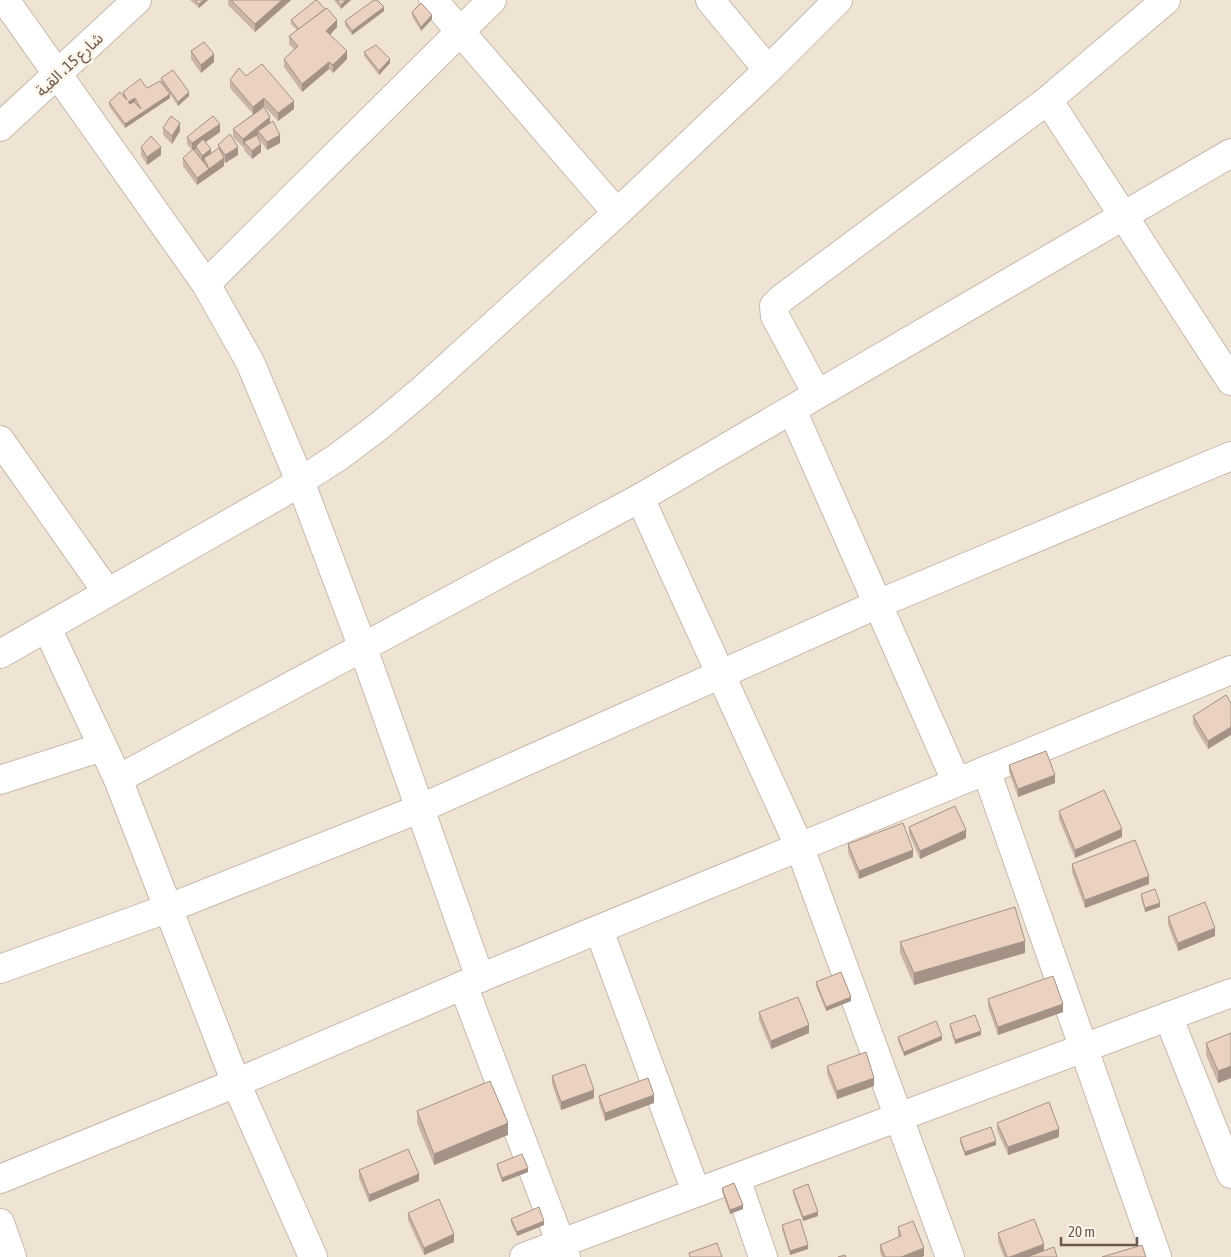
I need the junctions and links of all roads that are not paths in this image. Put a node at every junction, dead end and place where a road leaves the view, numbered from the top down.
1 (5, 0) edge
2 (137, 0) edge
3 (433, 0) edge
4 (492, 0) edge
5 (710, 0) edge
6 (838, 0) edge
7 (1166, 0) edge
8 (460, 31) junction
9 (768, 70) junction
10 (58, 73) junction
11 (1048, 100) junction
12 (0, 127) edge
13 (1231, 154) edge
14 (617, 213) junction
15 (1124, 214) junction
16 (206, 284) junction
17 (1231, 381) edge
18 (817, 394) junction
19 (792, 410) junction
20 (0, 440) edge
21 (1231, 456) edge
22 (300, 481) junction
23 (640, 498) junction
24 (107, 592) junction
25 (878, 604) junction
26 (46, 628) junction
27 (363, 648) junction
28 (0, 654) edge
29 (1231, 670) edge
30 (721, 673) junction
31 (102, 747) junction
32 (986, 770) junction
33 (118, 779) junction
34 (0, 780) edge
35 (956, 781) junction
36 (419, 809) junction
37 (800, 848) junction
38 (168, 908) junction
39 (599, 930) junction
40 (0, 969) edge
41 (472, 981) junction
42 (1231, 993) edge
43 (1168, 1016) junction
44 (1082, 1049) junction
45 (236, 1083) junction
46 (899, 1118) junction
47 (1231, 1174) edge
48 (0, 1178) edge
49 (736, 1178) junction
50 (696, 1192) junction
51 (0, 1223) edge
52 (563, 1250) edge
53 (12, 1257) edge
54 (313, 1257) edge
55 (524, 1257) edge
56 (763, 1257) edge
57 (950, 1257) edge
58 (1157, 1257) edge

1 - 10 street
2 - 10 street, شارع 15، القبة
3 - 8 street
4 - 8 street
5 - 9 street
6 - 9 street
7 - 11 street
8 - 14 street
8 - 16 street
9 - 14 street
10 - 12 street, شارع 15، القبة
10 - 16 street
11 - 15 street
11 - 18 street
13 - 15 street
14 - 22 street
15 - 17 street
15 - 18 street
16 - 22 street
18 - 19 street
19 - 23 street
19 - 25 street
20 - 24 street
21 - 25 street
22 - 24 street
22 - 27 street
23 - 27 street
23 - 30 street
24 - 26 street
25 - 30 street
25 - 35 street
26 - 28 street
26 - 31 street
27 - 33 street
27 - 36 street
29 - 32 street
30 - 36 street
30 - 37 street
31 - 33 street
31 - 34 street
32 - 35 street
32 - 44 street
33 - 38 street
35 - 37 street
36 - 38 street
36 - 41 street
37 - 39 street
37 - 46 street
38 - 40 street
38 - 45 street
39 - 41 street
39 - 50 street
41 - 45 street
41 - 52 street
42 - 43 street
43 - 44 street
43 - 47 street
44 - 46 street
44 - 58 street
45 - 48 street
45 - 54 street
46 - 49 street
46 - 57 street
49 - 50 street
49 - 56 street
50 - 52 street
51 - 53 street
52 - 55 street

